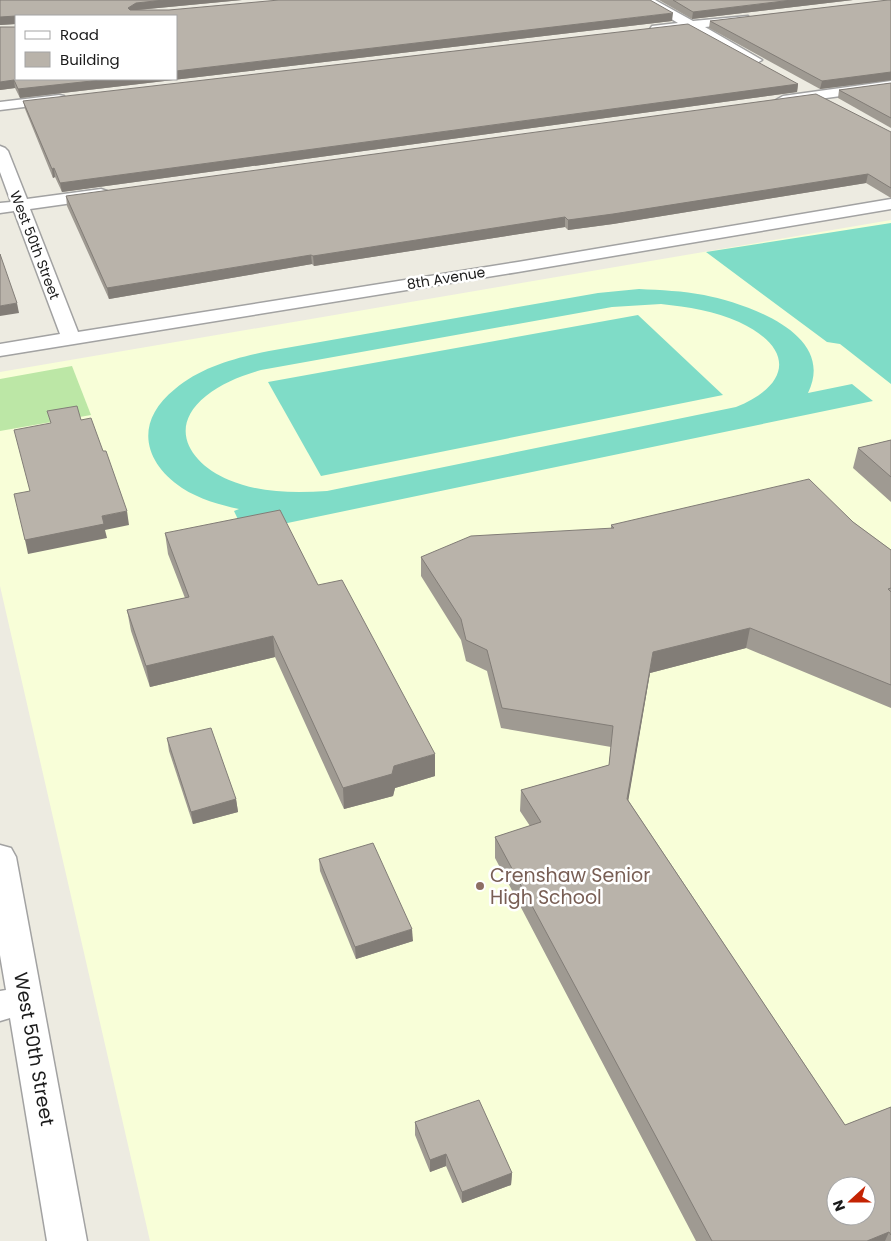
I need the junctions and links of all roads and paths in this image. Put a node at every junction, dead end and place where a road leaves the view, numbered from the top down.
1 (646, 0) edge
2 (760, 17) edge
3 (691, 25) junction
4 (643, 30) edge
5 (767, 67) edge
6 (891, 85) edge
7 (800, 86) edge
8 (817, 95) junction
9 (77, 97) edge
10 (768, 102) edge
11 (833, 104) edge
12 (0, 106) edge
13 (0, 151) edge
14 (119, 192) edge
15 (891, 204) edge
16 (21, 206) junction
17 (0, 208) edge
18 (71, 338) junction
19 (0, 350) edge
20 (0, 857) edge
21 (12, 1003) edge
22 (67, 1241) edge

1 - 3 street
2 - 3 street
3 - 4 street
3 - 5 street
6 - 8 street
7 - 8 street
8 - 10 street
8 - 11 street
9 - 12 street
13 - 16 street, West 50th Street
14 - 16 street
15 - 18 street, 8th Avenue
16 - 17 street
16 - 18 street, West 50th Street
18 - 19 street, 8th Avenue
20 - 21 street, West 50th Street
21 - 22 street, West 50th Street

